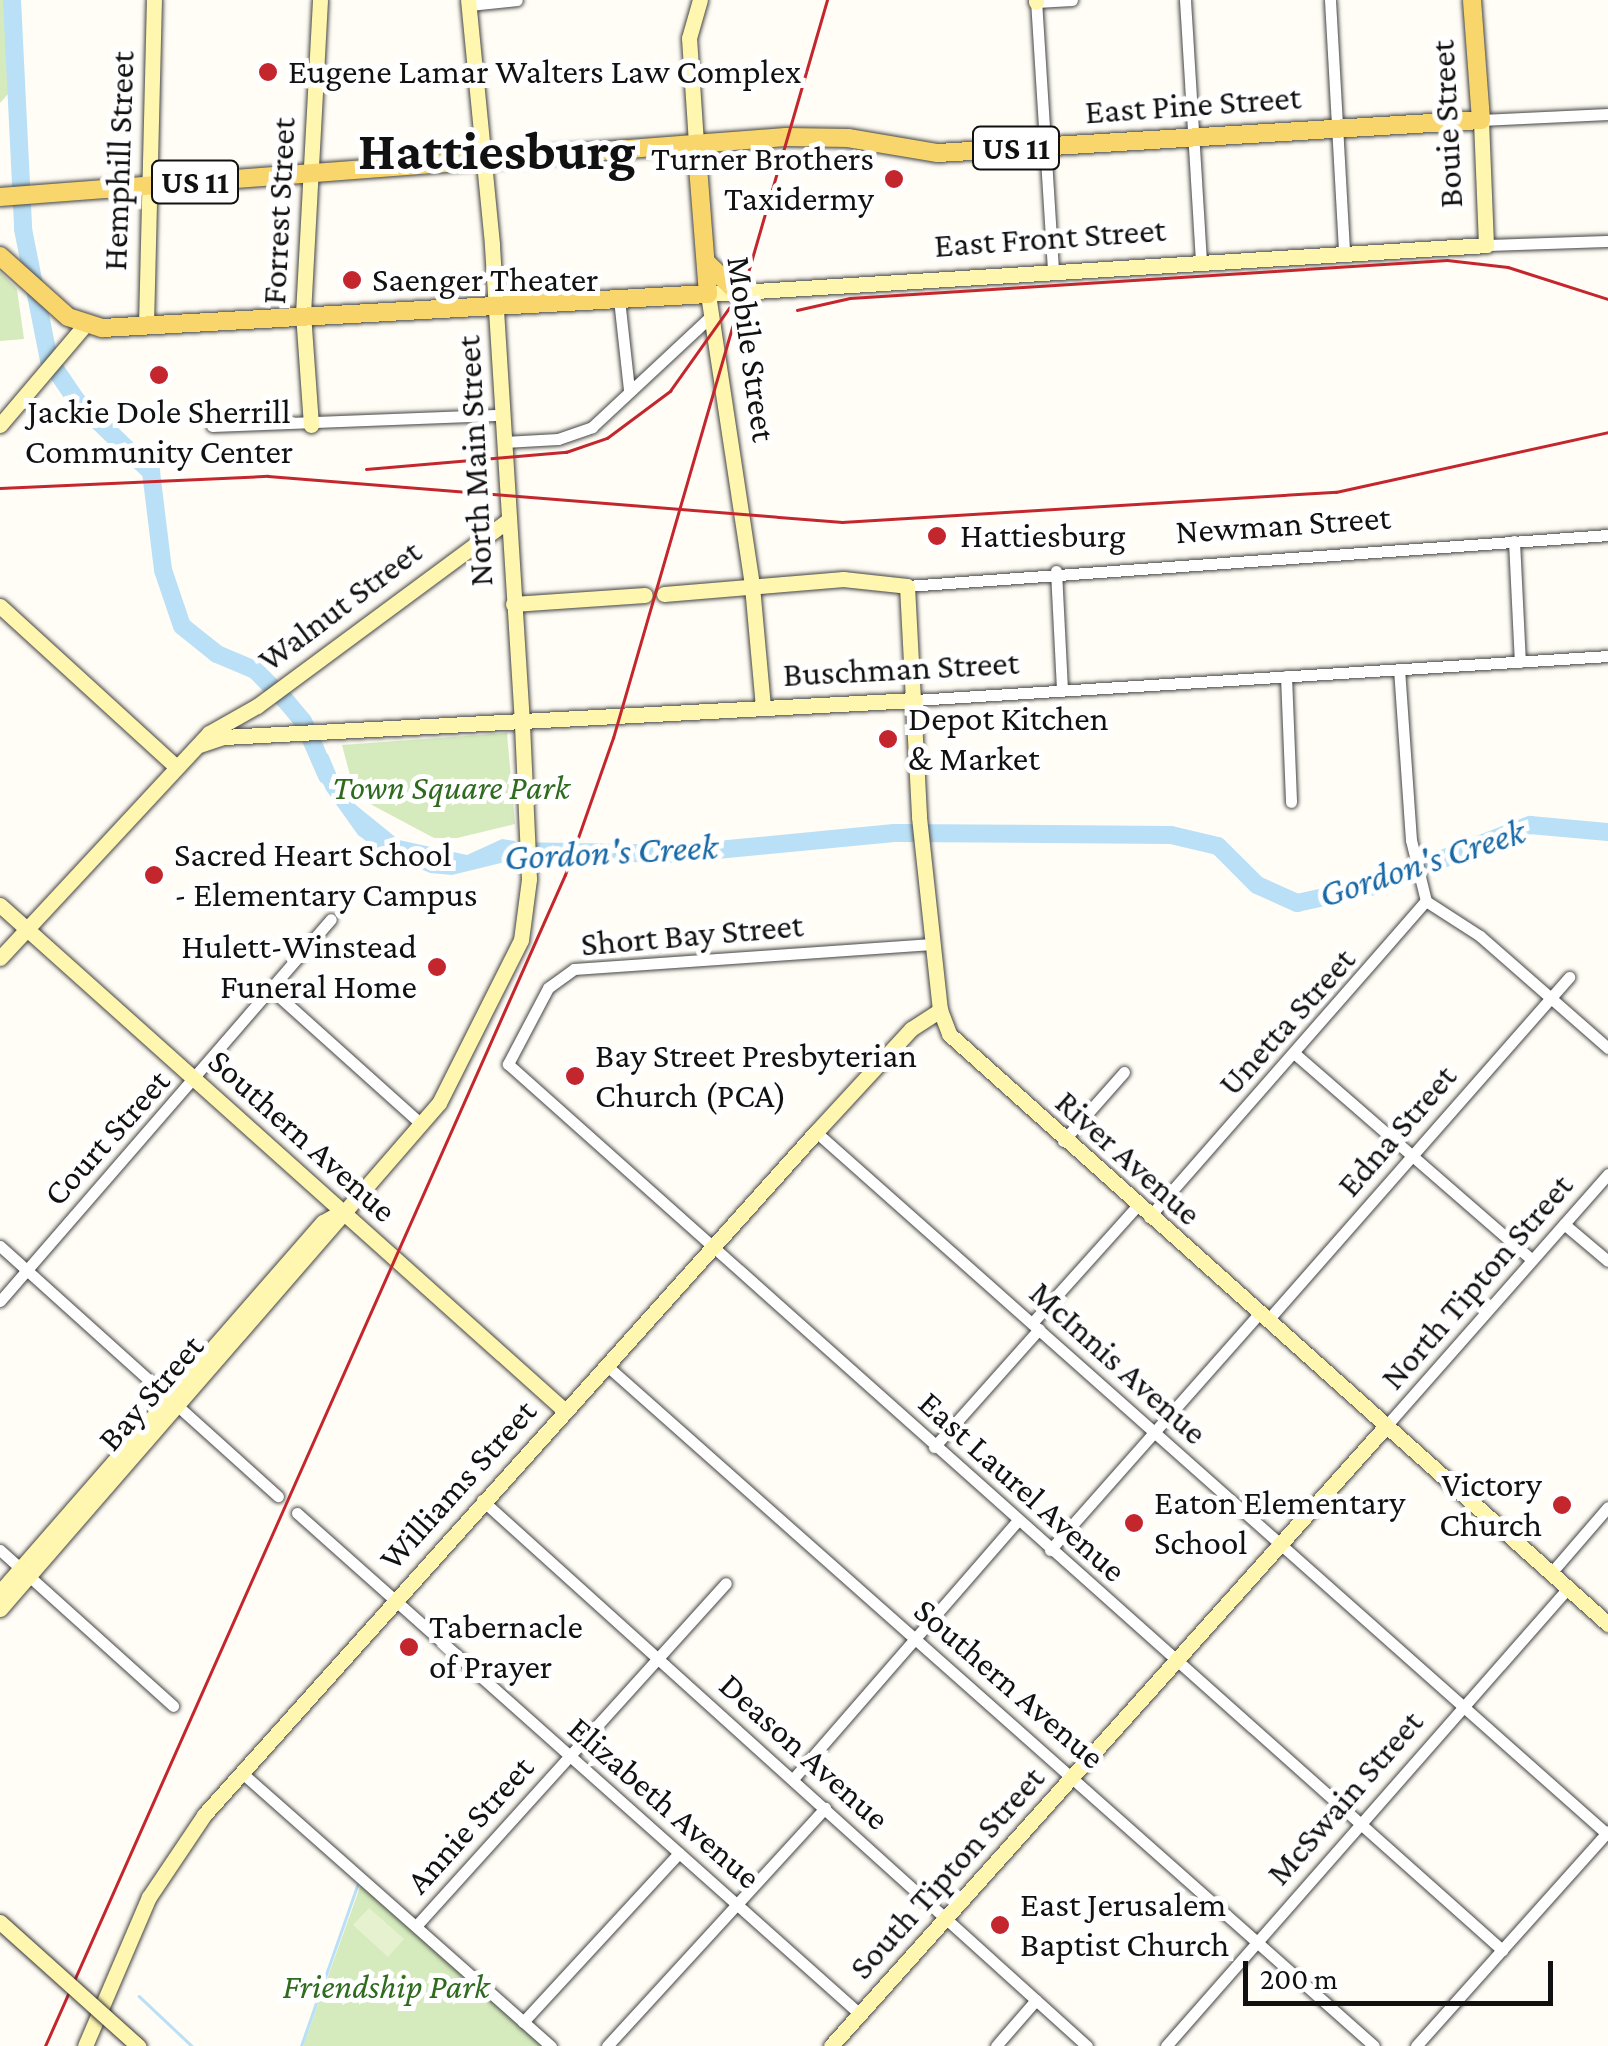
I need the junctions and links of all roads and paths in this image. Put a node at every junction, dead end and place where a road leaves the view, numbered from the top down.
1 (154, 0) edge
2 (320, 0) edge
3 (517, 0) edge
4 (700, 0) edge
5 (1072, 0) edge
6 (1185, 0) edge
7 (1330, 0) edge
8 (1472, 0) edge
9 (1036, 1) edge
10 (469, 2) edge
11 (1608, 114) edge
12 (1481, 120) junction
13 (1338, 128) junction
14 (1194, 139) junction
15 (696, 143) junction
16 (1044, 146) junction
17 (485, 157) junction
18 (311, 170) junction
19 (150, 186) junction
20 (1, 197) edge
21 (1608, 240) edge
22 (1486, 244) junction
23 (1344, 253) junction
24 (1201, 261) junction
25 (6, 262) edge
26 (706, 262) junction
27 (1053, 270) junction
28 (737, 292) junction
29 (708, 294) junction
30 (620, 299) junction
31 (496, 305) junction
32 (303, 314) junction
33 (709, 318) junction
34 (146, 325) junction
35 (84, 326) junction
36 (629, 390) junction
37 (502, 415) junction
38 (0, 425) edge
39 (312, 425) junction
40 (212, 426) dead end
41 (504, 442) junction
42 (508, 520) junction
43 (1608, 535) edge
44 (1514, 541) junction
45 (1056, 571) junction
46 (752, 585) junction
47 (907, 586) junction
48 (664, 594) dead end
49 (646, 595) dead end
50 (513, 604) junction
51 (0, 606) edge
52 (1608, 656) edge
53 (1520, 662) junction
54 (1399, 669) junction
55 (1286, 676) junction
56 (1062, 688) junction
57 (914, 700) junction
58 (261, 703) junction
59 (763, 707) junction
60 (522, 723) junction
61 (250, 736) junction
62 (200, 745) junction
63 (174, 764) junction
64 (1291, 802) dead end
65 (528, 861) joint
66 (1424, 897) junction
67 (0, 904) edge
68 (331, 919) dead end
69 (26, 928) junction
70 (932, 944) junction
71 (0, 958) edge
72 (1569, 978) dead end
73 (273, 991) junction
74 (1552, 998) junction
75 (940, 1010) junction
76 (1608, 1048) edge
77 (1294, 1053) junction
78 (508, 1064) joint
79 (1124, 1072) dead end
80 (196, 1080) junction
81 (421, 1124) junction
82 (816, 1132) junction
83 (1064, 1141) junction
84 (1411, 1156) junction
85 (1608, 1174) edge
86 (341, 1212) junction
87 (1143, 1212) junction
88 (1564, 1224) junction
89 (0, 1246) edge
90 (714, 1246) junction
91 (1532, 1260) junction
92 (1608, 1261) edge
93 (26, 1271) junction
94 (0, 1301) edge
95 (1263, 1318) junction
96 (1036, 1326) junction
97 (606, 1365) junction
98 (175, 1403) junction
99 (564, 1410) junction
100 (1386, 1426) junction
101 (1154, 1431) junction
102 (934, 1447) junction
103 (278, 1496) dead end
104 (482, 1500) junction
105 (1608, 1508) edge
106 (297, 1513) dead end
107 (1018, 1520) junction
108 (1279, 1544) junction
109 (0, 1550) edge
110 (1050, 1550) junction
111 (1551, 1572) junction
112 (25, 1573) junction
113 (726, 1583) dead end
114 (1568, 1588) junction
115 (0, 1592) edge
116 (396, 1600) junction
117 (0, 1609) edge
118 (1608, 1624) edge
119 (914, 1640) junction
120 (659, 1659) junction
121 (1176, 1661) junction
122 (174, 1706) dead end
123 (1461, 1706) junction
124 (570, 1758) junction
125 (242, 1772) junction
126 (793, 1779) junction
127 (1071, 1779) junction
128 (824, 1808) junction
129 (1361, 1824) junction
130 (1607, 1833) edge
131 (679, 1854) junction
132 (738, 1905) junction
133 (947, 1917) junction
134 (0, 1922) edge
135 (416, 1926) junction
136 (1256, 1943) junction
137 (1502, 1950) junction
138 (1036, 2000) junction
139 (860, 2014) junction
140 (523, 2022) junction
141 (85, 2046) edge
142 (138, 2046) edge
143 (550, 2046) edge
144 (607, 2046) edge
145 (832, 2046) edge
146 (996, 2046) edge
147 (1088, 2046) edge
148 (1166, 2046) edge
149 (1374, 2046) edge
150 (1416, 2046) edge

1 - 19 street, Hemphill Street
2 - 18 street, Forrest Street
3 - 10 street
4 - 15 street, Mobile Street
5 - 9 street
6 - 14 street
7 - 13 street
8 - 12 main road, Bouie Street
9 - 16 street
10 - 17 street, North Main Street
11 - 12 street, East Pine Street
12 - 13 main road, East Pine Street / US 11
12 - 22 street, Bouie Street
13 - 14 main road, East Pine Street / US 11
13 - 23 street
14 - 16 main road, East Pine Street / US 11
14 - 24 street
15 - 16 main road, East Pine Street / US 11
15 - 17 main road, East Pine Street / US 11
15 - 26 main road, Mobile Street
16 - 27 street
17 - 18 main road, US 11
17 - 31 street, North Main Street
18 - 19 main road, US 11
18 - 32 street, Forrest Street
19 - 20 main road, US 11
19 - 34 street, Hemphill Street
21 - 22 street, East Front Street
22 - 23 street, East Front Street
23 - 24 street, East Front Street
24 - 27 street, East Front Street
25 - 35 main road
26 - 28 main road
26 - 29 main road, Mobile Street
27 - 28 street, East Front Street
28 - 29 street, East Front Street
29 - 30 main road, East Front Street
29 - 33 street, Mobile Street
30 - 31 main road, East Front Street
30 - 36 street
31 - 32 main road, East Front Street
31 - 37 street, North Main Street
32 - 34 main road, East Front Street
32 - 39 street, Forrest Street
33 - 36 street
33 - 46 street, Mobile Street
34 - 35 main road, East Front Street
35 - 38 street
36 - 41 street
37 - 39 street
37 - 41 street, North Main Street
39 - 40 street
41 - 42 street, North Main Street
42 - 50 street, North Main Street
42 - 58 street, Walnut Street
43 - 44 street, Newman Street
44 - 45 street, Newman Street
44 - 53 street
45 - 47 street, Newman Street
45 - 56 street
46 - 47 street, Newman Street
46 - 48 street, Newman Street
46 - 59 street, Mobile Street
47 - 57 street, River Avenue
49 - 50 street
50 - 60 street, North Main Street
51 - 63 street
52 - 53 street, Buschman Street
53 - 54 street, Buschman Street
54 - 55 street, Buschman Street
54 - 66 street
55 - 56 street, Buschman Street
55 - 64 street
56 - 57 street, Buschman Street
57 - 59 street, Buschman Street
57 - 70 street, River Avenue
58 - 61 street, Walnut Street
58 - 62 street, Walnut Street
59 - 60 street, Buschman Street
60 - 61 street, Buschman Street
60 - 65 street, North Main Street
61 - 62 street, Buschman Street
62 - 63 street, Walnut Street
63 - 69 street, Walnut Street
65 - 81 street, Bay Street
66 - 74 street
66 - 77 street, Unetta Street
67 - 69 street, Southern Avenue
68 - 73 street, Court Street
69 - 71 street, Walnut Street
69 - 80 street, Southern Avenue
70 - 75 street, River Avenue
70 - 78 street, Short Bay Street
72 - 74 street, Edna Street
73 - 80 street, Court Street
73 - 81 street
74 - 76 street
74 - 84 street, Edna Street
75 - 82 street, Williams Street
75 - 83 street, River Avenue
77 - 84 street
77 - 87 street, Unetta Street
78 - 90 street, East Laurel Avenue
79 - 83 street
80 - 86 street, Southern Avenue
80 - 93 street, Court Street
81 - 86 street, Bay Street
82 - 90 street, Williams Street
82 - 96 street, McInnis Avenue
83 - 87 street, River Avenue
84 - 91 street
84 - 95 street, Edna Street
85 - 88 street, North Tipton Street
86 - 98 street, Bay Street
86 - 99 street, Southern Avenue
87 - 95 street, River Avenue
87 - 96 street
88 - 91 street, North Tipton Street
88 - 92 street
89 - 93 street
90 - 97 street, Williams Street
90 - 102 street, East Laurel Avenue
91 - 100 street, North Tipton Street
93 - 94 street, Court Street
93 - 98 street
95 - 100 street, River Avenue
95 - 101 street, Edna Street
96 - 101 street, McInnis Avenue
96 - 102 street
97 - 99 street, Williams Street
97 - 119 street, Southern Avenue
98 - 103 street
98 - 112 street, Bay Street
99 - 104 street, Williams Street
100 - 108 street, South Tipton Street
100 - 111 street, River Avenue
101 - 108 street, McInnis Avenue
101 - 110 street, Edna Street
102 - 107 street, East Laurel Avenue
104 - 116 street, Williams Street
104 - 120 street, Deason Avenue
105 - 111 street
106 - 116 street, Elizabeth Avenue
107 - 110 street, East Laurel Avenue
107 - 119 street
108 - 121 street, South Tipton Street
108 - 123 street, McInnis Avenue
109 - 112 street
110 - 121 street, East Laurel Avenue
111 - 114 street, River Avenue
112 - 115 street, Bay Street
112 - 117 street, Bay Street
112 - 122 street
113 - 120 street, Annie Street
114 - 118 street, River Avenue
114 - 123 street, McSwain Street
116 - 124 street, Elizabeth Avenue
116 - 125 street, Williams Street
119 - 126 street
119 - 127 street, Southern Avenue
120 - 124 street, Annie Street
120 - 126 street, Deason Avenue
121 - 127 street, South Tipton Street
121 - 129 street, East Laurel Avenue
123 - 129 street, McSwain Street
123 - 130 street, McInnis Avenue
124 - 131 street, Elizabeth Avenue
124 - 135 street, Annie Street
125 - 135 street
125 - 141 street, Williams Street
126 - 128 street, Deason Avenue
127 - 133 street, South Tipton Street
127 - 136 street, Southern Avenue
128 - 132 street
128 - 133 street, Deason Avenue
129 - 136 street, McSwain Street
129 - 137 street, East Laurel Avenue
130 - 137 street
131 - 132 street, Elizabeth Avenue
131 - 140 street
132 - 139 street, Elizabeth Avenue
132 - 144 street
133 - 138 street, Deason Avenue
133 - 139 street, South Tipton Street
134 - 142 street, bridge
135 - 140 street
136 - 148 street, McSwain Street
136 - 149 street, Southern Avenue
137 - 150 street
138 - 146 street
138 - 147 street, Deason Avenue
139 - 145 street, South Tipton Street
140 - 143 street

